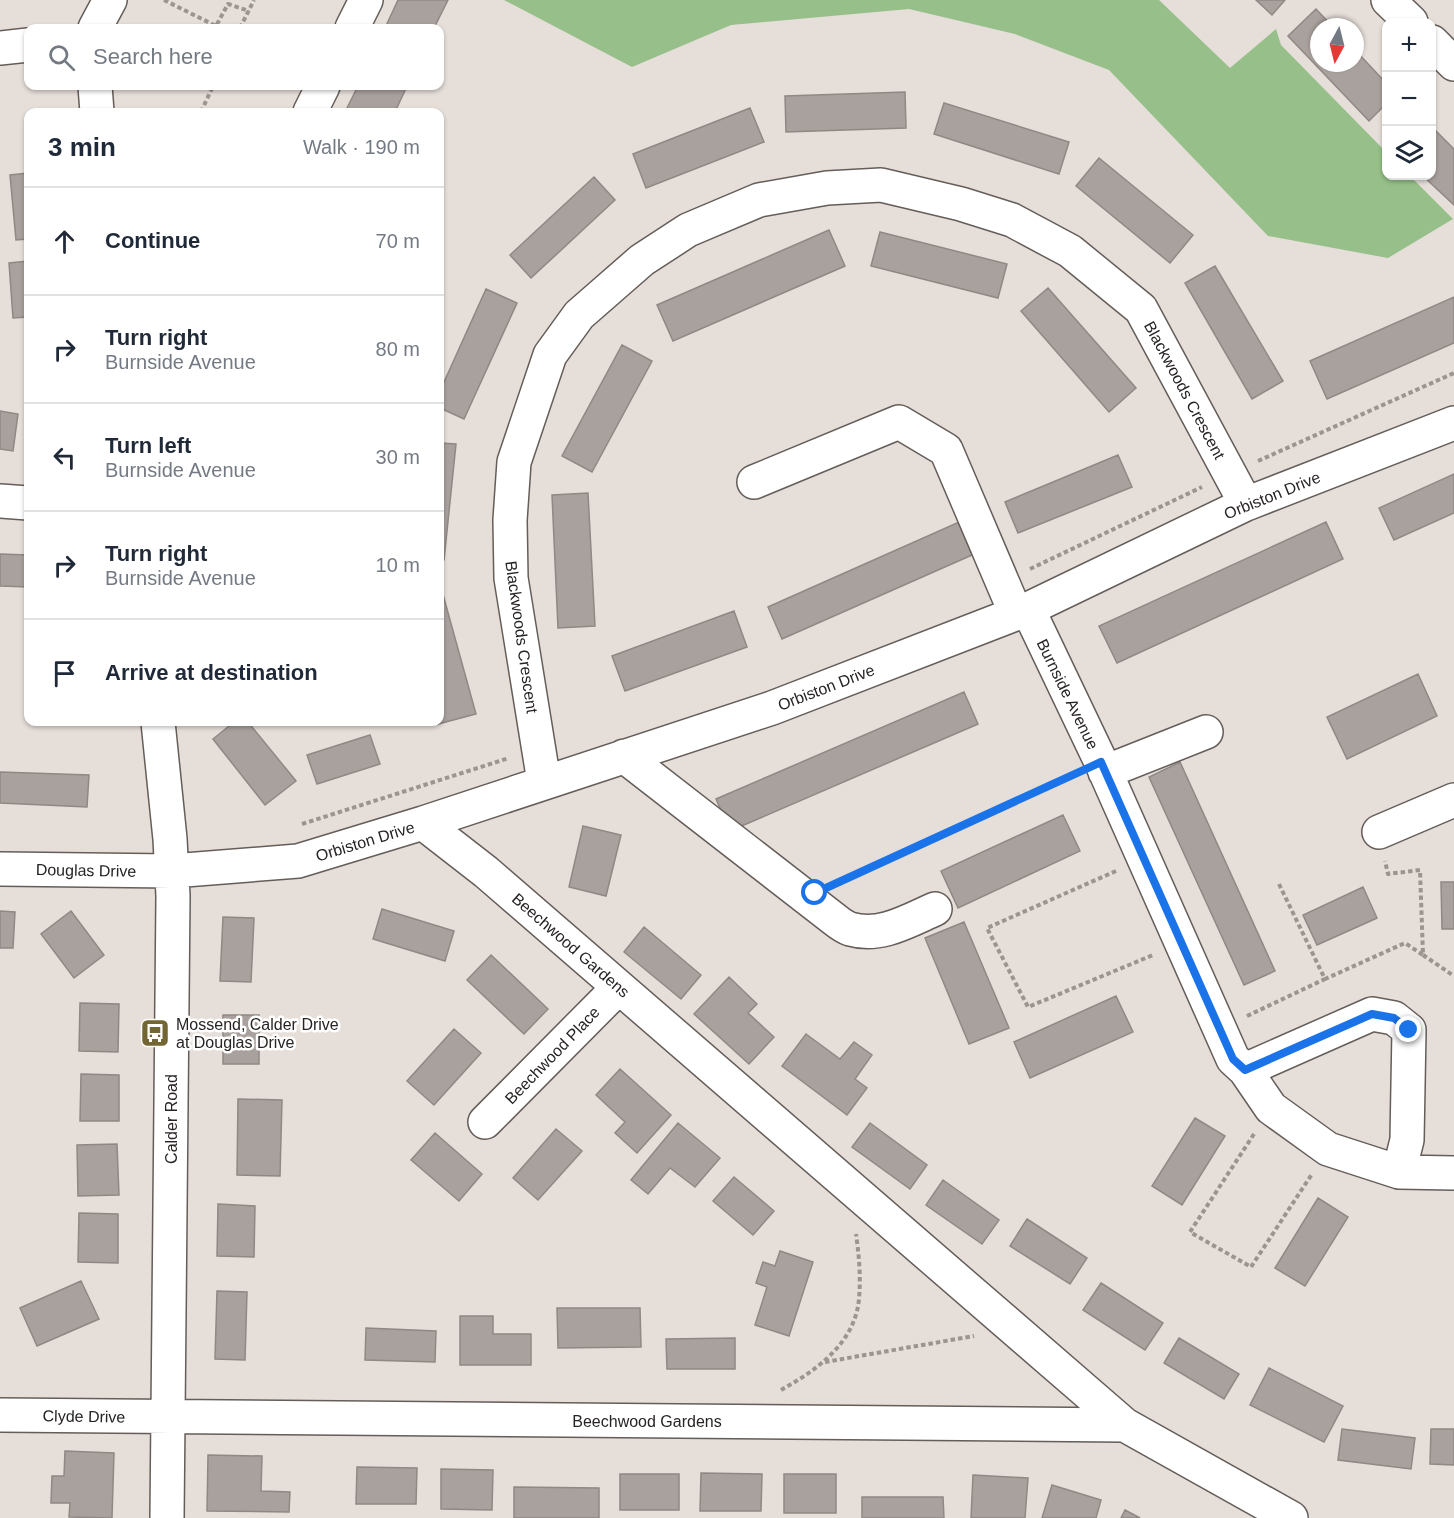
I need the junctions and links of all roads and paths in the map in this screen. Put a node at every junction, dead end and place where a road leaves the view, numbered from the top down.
1 (110, 0) edge
2 (164, 0) edge
3 (254, 0) edge
4 (366, 0) edge
5 (1388, 0) edge
6 (249, 11) junction
7 (1407, 18) edge
8 (97, 24) edge
9 (212, 24) edge
10 (217, 24) edge
11 (242, 24) edge
12 (354, 24) edge
13 (24, 45) edge
14 (1436, 47) edge
15 (0, 48) edge
16 (1454, 64) edge
17 (95, 90) edge
18 (211, 90) edge
19 (321, 90) edge
20 (97, 108) edge
21 (203, 108) edge
22 (311, 108) edge
23 (1454, 423) edge
24 (754, 482) dead end
25 (0, 501) edge
26 (24, 503) edge
27 (1246, 504) junction
28 (1022, 612) junction
29 (158, 726) edge
30 (1206, 732) dead end
31 (539, 749) junction
32 (624, 756) junction
33 (1103, 767) junction
34 (544, 782) junction
35 (1454, 800) edge
36 (423, 823) junction
37 (297, 825) dead end
38 (1379, 832) joint
39 (1144, 858) junction
40 (0, 869) edge
41 (172, 871) junction
42 (1279, 884) dead end
43 (805, 896) junction
44 (935, 909) dead end
45 (1181, 943) junction
46 (1423, 956) junction
47 (1454, 976) edge
48 (1325, 979) junction
49 (619, 987) junction
50 (1220, 1030) junction
51 (1245, 1070) junction
52 (1271, 1108) junction
53 (485, 1122) dead end
54 (1328, 1149) junction
55 (1399, 1172) junction
56 (1454, 1173) edge
57 (851, 1187) junction
58 (1013, 1329) junction
59 (825, 1362) junction
60 (775, 1394) dead end
61 (0, 1415) edge
62 (169, 1417) junction
63 (1125, 1425) junction
64 (167, 1518) edge
65 (1291, 1518) edge

1 - 8 street
2 - 9 path
3 - 6 path
4 - 12 street
5 - 7 street
6 - 10 path
6 - 11 path
13 - 15 street
14 - 16 street
17 - 20 street
18 - 21 path
19 - 22 street
23 - 27 street, Orbiston Drive
24 - 28 street, Burnside Avenue
25 - 26 street
27 - 28 street, Orbiston Drive
27 - 31 street, Blackwoods Crescent
28 - 32 street, Orbiston Drive
28 - 33 street, Burnside Avenue
29 - 41 street, Calder Road
30 - 33 street
31 - 34 street, Blackwoods Crescent
31 - 37 path
32 - 34 street, Orbiston Drive
32 - 43 street
33 - 39 street, Burnside Avenue
33 - 43 path
34 - 36 street, Orbiston Drive
35 - 38 street
36 - 41 street, Orbiston Drive
36 - 49 street, Beechwood Gardens
38 - 46 path
39 - 45 street, Burnside Avenue
39 - 45 path
40 - 41 street, Douglas Drive
41 - 62 street, Calder Road
42 - 48 path
43 - 44 street
45 - 50 street, Burnside Avenue
46 - 47 path
46 - 48 path
48 - 50 path
49 - 53 street, Beechwood Place
49 - 57 street, Beechwood Gardens
50 - 51 street, Burnside Avenue
51 - 52 street, Burnside Avenue
51 - 55 street
52 - 54 street, Burnside Avenue
52 - 54 path
54 - 55 street, Burnside Avenue
55 - 56 street, Burnside Avenue
57 - 58 street, Beechwood Gardens
57 - 59 path
58 - 59 path
58 - 63 street, Beechwood Gardens
59 - 60 path
61 - 62 street, Clyde Drive
62 - 63 street, Beechwood Gardens
62 - 64 street, Calder Road
63 - 65 street, Beechwood Gardens

